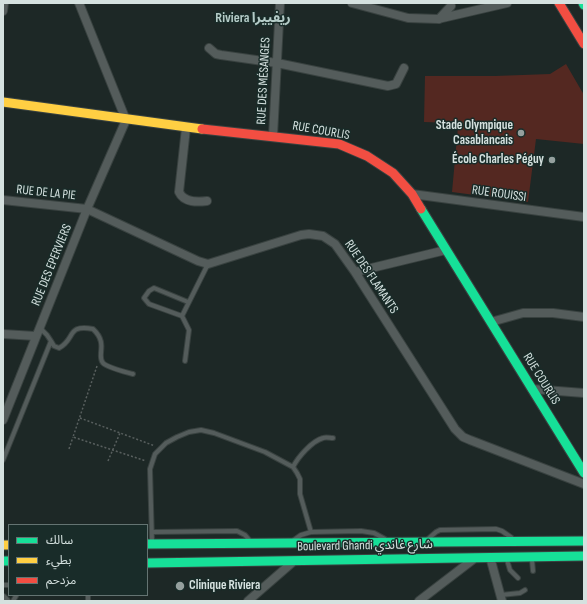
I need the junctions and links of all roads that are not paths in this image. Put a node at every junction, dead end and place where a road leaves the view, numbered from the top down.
1 (4, 3) edge
2 (79, 3) edge
3 (280, 3) edge
4 (352, 3) edge
5 (507, 3) edge
6 (559, 3) edge
7 (451, 6) dead end
8 (3, 11) edge
9 (438, 19) junction
10 (584, 44) edge
11 (209, 48) dead end
12 (277, 63) junction
13 (404, 68) dead end
14 (3, 102) edge
15 (126, 120) junction
16 (186, 128) junction
17 (273, 136) junction
18 (412, 194) junction
19 (3, 200) edge
20 (207, 201) dead end
21 (87, 209) junction
22 (584, 217) edge
23 (446, 250) junction
24 (208, 264) junction
25 (355, 272) junction
26 (188, 302) junction
27 (182, 316) junction
28 (584, 317) edge
29 (491, 322) junction
30 (39, 327) junction
31 (3, 334) edge
32 (36, 336) junction
33 (51, 341) junction
34 (185, 361) dead end
35 (133, 374) dead end
36 (532, 389) junction
37 (584, 393) edge
38 (3, 420) edge
39 (332, 438) dead end
40 (574, 458) junction
41 (584, 459) edge
42 (3, 460) edge
43 (293, 467) junction
44 (584, 473) edge
45 (584, 484) edge
46 (153, 532) junction
47 (311, 532) junction
48 (584, 541) edge
49 (390, 543) junction
50 (150, 544) edge
51 (291, 544) junction
52 (253, 545) junction
53 (532, 556) junction
54 (584, 556) edge
55 (476, 557) junction
56 (490, 557) junction
57 (506, 557) junction
58 (294, 561) junction
59 (148, 563) edge
60 (533, 571) dead end
61 (518, 578) dead end
62 (525, 590) dead end
63 (16, 596) edge
64 (3, 598) edge
65 (502, 598) edge
66 (6, 601) edge
67 (13, 601) edge
68 (248, 601) edge
69 (419, 601) edge

1 - 8 street
2 - 15 street
3 - 12 street, RUE DES MÉSANGES
4 - 9 street
5 - 9 street
6 - 10 main road
7 - 9 street
11 - 12 street
12 - 13 street
12 - 17 street, RUE DES MÉSANGES
14 - 15 main road, RUE COURLIS
15 - 16 main road, RUE COURLIS
15 - 21 street, RUE DES EPERVIERS
16 - 17 main road, RUE COURLIS
16 - 20 street
17 - 18 main road, RUE COURLIS
18 - 22 street, RUE ROUISSI
18 - 23 main road, RUE COURLIS
19 - 21 street, RUE DE LA PIE
21 - 24 street
21 - 30 street, RUE DES EPERVIERS
23 - 25 street
23 - 29 main road, RUE COURLIS
24 - 25 street, RUE DES FLAMANTS
24 - 26 lane
25 - 45 street, RUE DES FLAMANTS
26 - 27 lane
26 - 27 lane
27 - 34 lane
28 - 29 street
29 - 36 main road, RUE COURLIS
30 - 32 street, RUE DES EPERVIERS
30 - 33 lane
31 - 32 street
32 - 38 street, RUE DES EPERVIERS
33 - 35 lane
33 - 42 lane
36 - 37 street
36 - 40 main road, RUE COURLIS
39 - 43 lane
40 - 41 street
40 - 44 main road, RUE COURLIS
43 - 46 lane
43 - 47 lane
46 - 50 lane
46 - 52 lane
47 - 49 lane
47 - 51 lane
48 - 49 main road, Boulevard Ghandi شارع غاندي
49 - 51 main road, Boulevard Ghandi شارع غاندي
50 - 52 main road, Boulevard Ghandi شارع غاندي
51 - 52 main road, Boulevard Ghandi شارع غاندي
53 - 54 main road, Boulevard Ghandi شارع غاندي
53 - 57 main road, Boulevard Ghandi شارع غاندي
53 - 60 lane
55 - 56 main road, Boulevard Ghandi شارع غاندي
55 - 58 main road, Boulevard Ghandi شارع غاندي
55 - 69 street
56 - 57 main road, Boulevard Ghandi شارع غاندي
56 - 65 street
57 - 61 lane
58 - 59 main road, Boulevard Ghandi شارع غاندي
58 - 68 street
62 - 65 lane
63 - 67 lane
64 - 66 street

